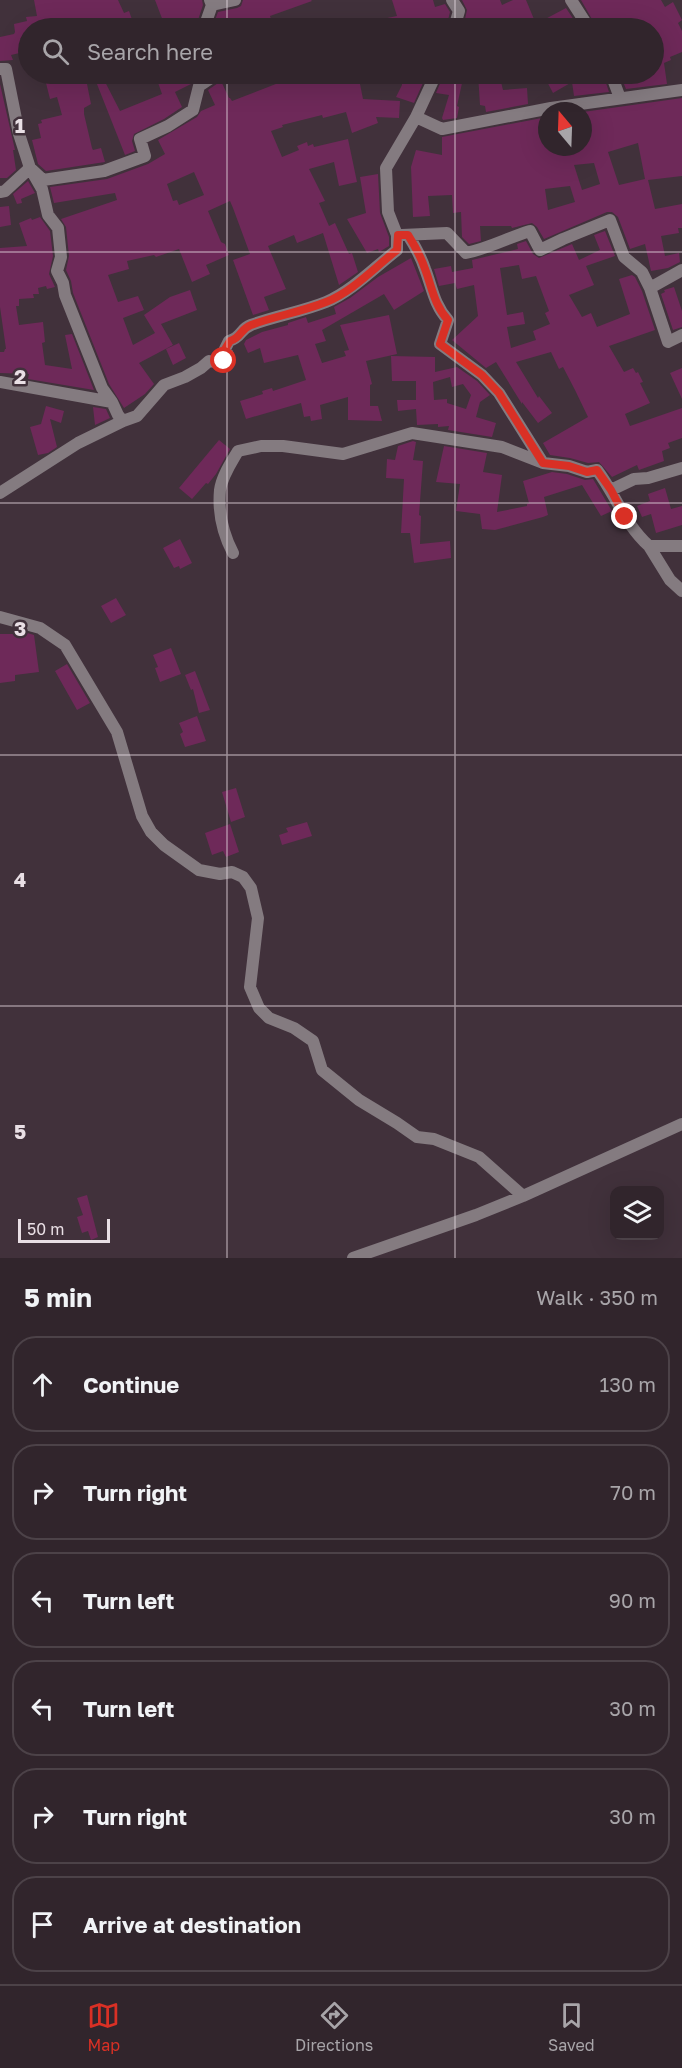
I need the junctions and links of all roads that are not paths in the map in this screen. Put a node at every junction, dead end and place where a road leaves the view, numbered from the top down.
1 (235, 0) edge
2 (452, 0) edge
3 (571, 0) edge
4 (211, 3) edge
5 (207, 18) edge
6 (457, 18) edge
7 (583, 18) edge
8 (0, 69) edge
9 (202, 84) edge
10 (431, 84) edge
11 (615, 84) edge
12 (682, 90) edge
13 (620, 98) junction
14 (416, 117) junction
15 (30, 168) junction
16 (0, 192) edge
17 (403, 235) junction
18 (682, 270) edge
19 (650, 288) junction
20 (682, 335) edge
21 (0, 382) edge
22 (112, 402) junction
23 (123, 421) junction
24 (543, 463) junction
25 (682, 468) edge
26 (611, 490) junction
27 (0, 493) edge
28 (649, 546) junction
29 (682, 546) edge
30 (233, 553) dead end
31 (682, 591) edge
32 (0, 617) edge
33 (682, 1124) edge
34 (523, 1196) junction
35 (353, 1258) edge

1 - 4 street
2 - 6 street
3 - 7 street
4 - 5 street
8 - 15 street
9 - 15 street
10 - 14 street
11 - 13 street
12 - 13 street
13 - 14 street
14 - 17 street
15 - 16 street
15 - 22 street
17 - 19 street
17 - 23 street
17 - 24 street
18 - 19 street
19 - 20 street
21 - 22 street
22 - 23 street
23 - 27 street
24 - 26 street
24 - 30 street
25 - 26 street
26 - 28 street
28 - 29 street
28 - 31 street
32 - 34 street
33 - 34 street
34 - 35 street

